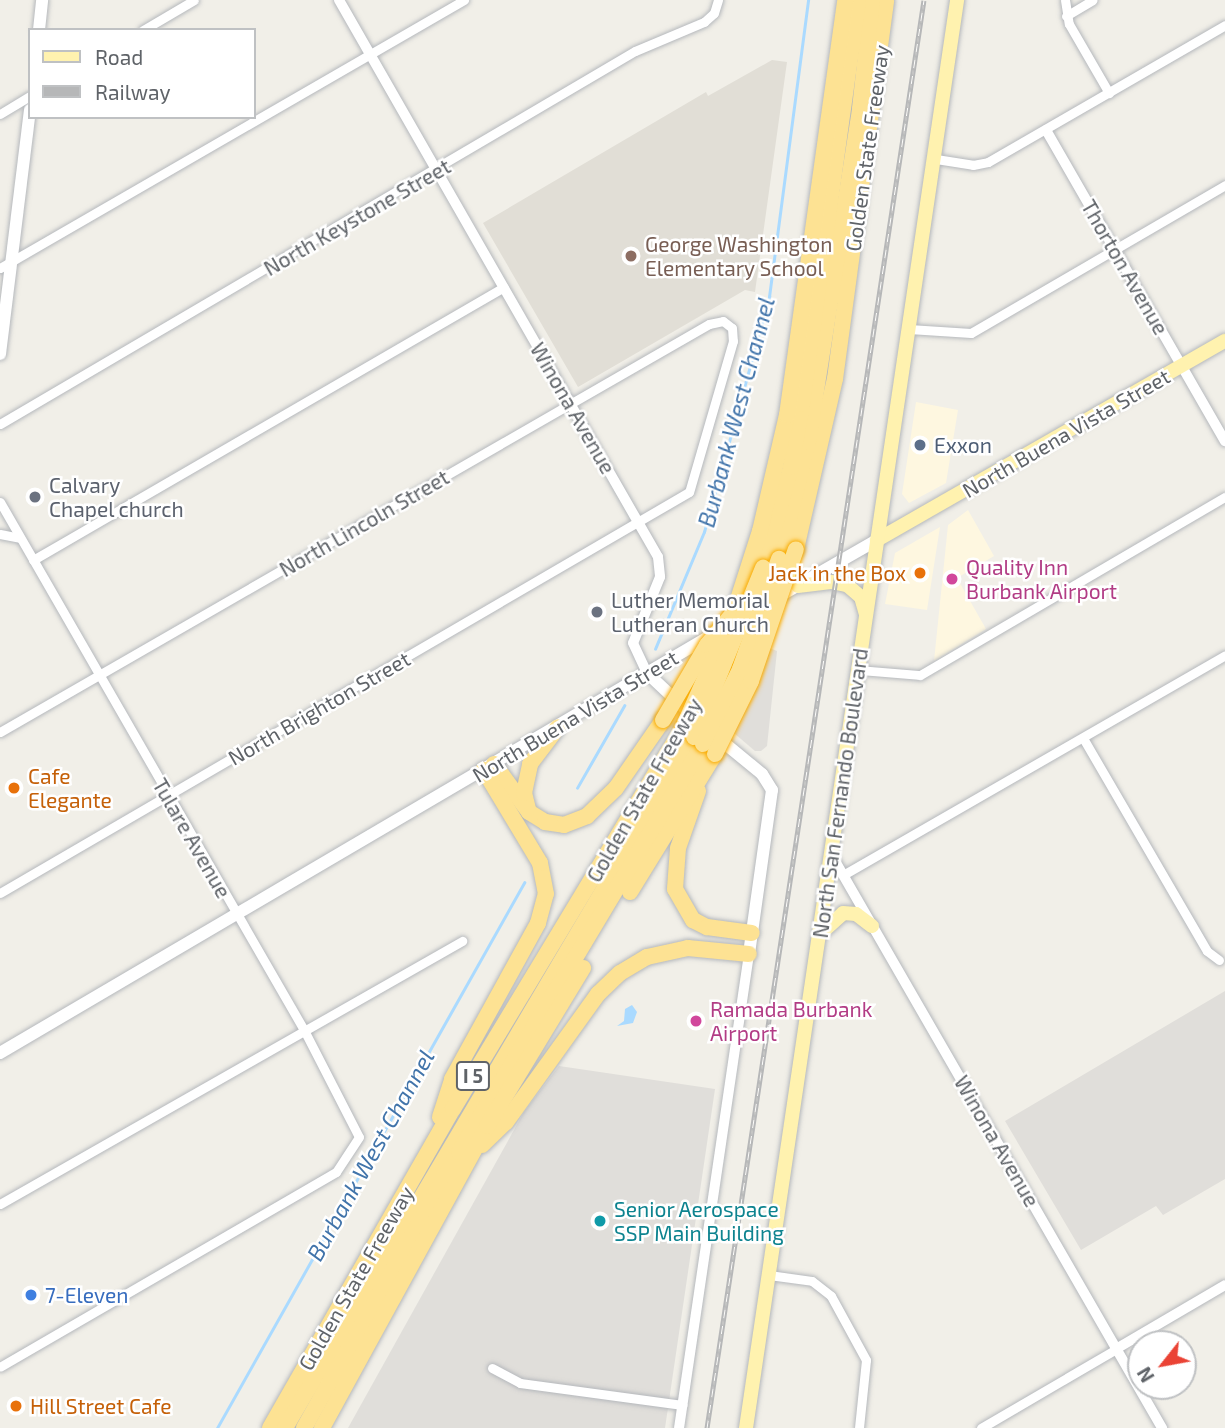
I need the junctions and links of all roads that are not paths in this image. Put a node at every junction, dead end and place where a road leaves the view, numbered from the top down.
1 (42, 0) edge
2 (194, 0) edge
3 (339, 0) edge
4 (464, 0) edge
5 (718, 0) edge
6 (845, 0) edge
7 (858, 0) edge
8 (872, 0) edge
9 (886, 0) edge
10 (957, 0) edge
11 (1065, 0) edge
12 (1093, 0) edge
13 (1066, 16) junction
14 (1225, 25) edge
15 (39, 28) edge
16 (147, 28) edge
17 (370, 55) junction
18 (1108, 93) junction
19 (28, 97) edge
20 (0, 114) edge
21 (29, 119) edge
22 (1046, 130) junction
23 (936, 159) junction
24 (437, 171) junction
25 (1225, 186) edge
26 (1115, 249) junction
27 (6, 265) edge
28 (504, 287) junction
29 (730, 325) joint
30 (909, 329) junction
31 (1225, 341) edge
32 (0, 355) edge
33 (1182, 367) junction
34 (571, 404) junction
35 (0, 424) edge
36 (1225, 441) edge
37 (1225, 497) edge
38 (0, 502) edge
39 (638, 522) junction
40 (0, 534) edge
41 (20, 538) junction
42 (877, 540) junction
43 (33, 560) junction
44 (798, 586) junction
45 (734, 611) junction
46 (867, 617) junction
47 (1225, 655) edge
48 (859, 670) junction
49 (647, 673) junction
50 (99, 676) junction
51 (558, 727) junction
52 (0, 732) edge
53 (1083, 738) junction
54 (699, 741) junction
55 (489, 767) junction
56 (699, 785) junction
57 (167, 796) junction
58 (529, 811) junction
59 (831, 855) junction
60 (843, 875) junction
61 (0, 892) edge
62 (235, 913) junction
63 (873, 926) junction
64 (752, 933) junction
65 (819, 935) junction
66 (462, 941) dead end
67 (749, 954) junction
68 (1219, 960) dead end
69 (304, 1030) junction
70 (0, 1053) edge
71 (478, 1149) junction
72 (430, 1150) junction
73 (0, 1204) edge
74 (769, 1275) junction
75 (1225, 1285) edge
76 (1116, 1349) junction
77 (0, 1367) edge
78 (492, 1368) dead end
79 (683, 1405) junction
80 (270, 1428) edge
81 (285, 1428) edge
82 (304, 1428) edge
83 (322, 1428) edge
84 (679, 1428) edge
85 (747, 1428) edge
86 (859, 1428) edge
87 (981, 1428) edge
88 (1162, 1428) edge

1 - 15 main road
2 - 16 street
3 - 17 street, Winona Avenue
4 - 17 street
5 - 24 street, North Keystone Street
6 - 45 highway, Golden State Freeway / I 5
7 - 54 highway, bridge
8 - 54 highway, bridge
9 - 54 highway, Golden State Freeway / I 5, bridge
10 - 23 main road, North San Fernando Boulevard
11 - 13 street
12 - 13 street
13 - 18 street
14 - 18 street
17 - 24 street, Winona Avenue
17 - 27 street
18 - 22 street
19 - 20 street
21 - 27 main road
22 - 23 street
22 - 26 street, Thorton Avenue
23 - 30 main road, North San Fernando Boulevard
24 - 28 street, Winona Avenue
24 - 35 street, North Keystone Street
25 - 26 street
26 - 30 street
26 - 33 street, Thorton Avenue
27 - 32 main road
28 - 34 street, Winona Avenue
28 - 43 street
29 - 34 street, North Lincoln Street
29 - 39 street, North Brighton Street
30 - 42 main road, North San Fernando Boulevard
31 - 33 main road, North Buena Vista Street
33 - 36 street, Thorton Avenue
33 - 42 main road, North Buena Vista Street
34 - 39 street, Winona Avenue
34 - 50 street, North Lincoln Street
37 - 48 street
38 - 41 street, Tulare Avenue
39 - 49 street, Winona Avenue
39 - 57 street, North Brighton Street
40 - 41 street
41 - 43 street, Tulare Avenue
42 - 44 main road, North Buena Vista Street
42 - 46 main road, North San Fernando Boulevard
43 - 50 street, Tulare Avenue
44 - 46 main road
44 - 49 main road, North Buena Vista Street
45 - 54 highway, Golden State Freeway / I 5, bridge
45 - 58 highway, bridge
46 - 48 main road, North San Fernando Boulevard
47 - 53 street
48 - 59 main road, North San Fernando Boulevard
49 - 51 main road, North Buena Vista Street
49 - 64 main road, Winona Avenue
50 - 52 street, North Lincoln Street
50 - 57 street, Tulare Avenue
51 - 55 main road, North Buena Vista Street
51 - 58 highway
53 - 60 street
53 - 68 street
54 - 56 highway, Golden State Freeway / I 5
54 - 72 highway, Golden State Freeway / I 5
54 - 81 highway
54 - 82 highway
55 - 58 highway
55 - 62 main road, North Buena Vista Street
55 - 72 highway
56 - 64 highway
56 - 71 highway, Golden State Freeway / I 5
57 - 61 street, North Brighton Street
57 - 62 street, Tulare Avenue
59 - 60 street, Winona Avenue
59 - 65 main road, North San Fernando Boulevard
60 - 63 street, Winona Avenue
62 - 69 street, Tulare Avenue
62 - 70 main road, North Buena Vista Street
63 - 65 main road
63 - 76 street, Winona Avenue
64 - 67 main road
65 - 74 main road, North San Fernando Boulevard
66 - 69 street
67 - 71 highway
67 - 79 street
69 - 73 street
69 - 77 street, Tulare Avenue
71 - 83 highway, Golden State Freeway / I 5
72 - 80 highway, Golden State Freeway / I 5
74 - 85 main road, North San Fernando Boulevard
74 - 86 street
75 - 76 street
76 - 87 street
76 - 88 street, Winona Avenue
78 - 79 street
79 - 84 street

